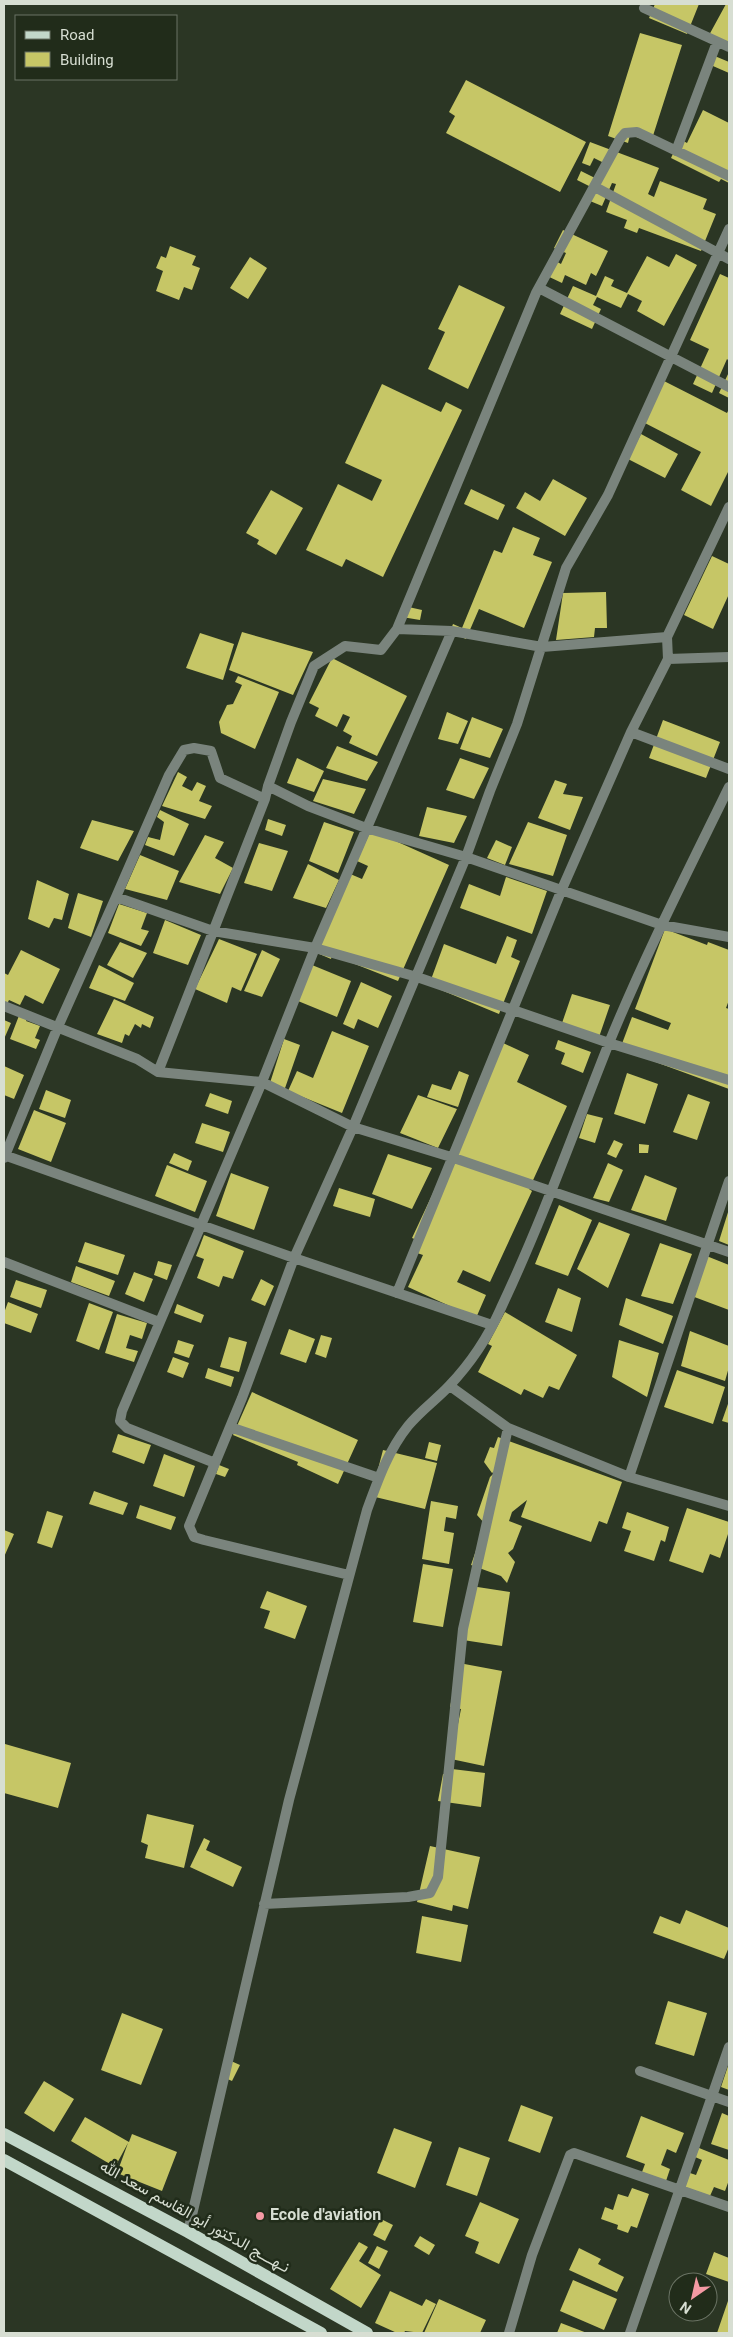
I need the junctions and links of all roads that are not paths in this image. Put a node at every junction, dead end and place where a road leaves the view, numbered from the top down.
1 (644, 8) dead end
2 (717, 42) junction
3 (729, 47) edge
4 (676, 151) junction
5 (729, 176) edge
6 (595, 187) junction
7 (729, 229) edge
8 (719, 253) junction
9 (729, 259) edge
10 (539, 288) junction
11 (671, 356) junction
12 (729, 386) edge
13 (729, 507) edge
14 (397, 629) junction
15 (452, 631) junction
16 (667, 637) junction
17 (542, 647) junction
18 (729, 657) edge
19 (668, 659) junction
20 (632, 732) junction
21 (729, 769) edge
22 (268, 786) junction
23 (729, 787) edge
24 (265, 799) junction
25 (366, 828) junction
26 (466, 857) junction
27 (562, 889) junction
28 (116, 897) junction
29 (662, 925) junction
30 (213, 931) junction
31 (729, 937) edge
32 (315, 948) junction
33 (417, 977) junction
34 (4, 1006) edge
35 (514, 1010) junction
36 (57, 1029) junction
37 (610, 1043) junction
38 (158, 1072) junction
39 (729, 1080) edge
40 (262, 1082) junction
41 (352, 1127) junction
42 (4, 1156) edge
43 (451, 1157) junction
44 (729, 1182) edge
45 (552, 1192) junction
46 (201, 1224) junction
47 (707, 1244) junction
48 (729, 1252) edge
49 (294, 1258) junction
50 (4, 1262) edge
51 (397, 1293) junction
52 (160, 1322) junction
53 (492, 1325) junction
54 (450, 1386) junction
55 (230, 1427) junction
56 (508, 1428) junction
57 (215, 1463) junction
58 (629, 1477) junction
59 (379, 1478) junction
60 (729, 1506) edge
61 (349, 1575) junction
62 (264, 1904) junction
63 (729, 2047) edge
64 (640, 2071) dead end
65 (711, 2096) junction
66 (729, 2102) edge
67 (4, 2134) edge
68 (4, 2160) edge
69 (680, 2190) junction
70 (729, 2207) edge
71 (188, 2232) junction
72 (321, 2333) edge
73 (367, 2333) edge
74 (509, 2333) edge
75 (630, 2333) edge

1 - 2 street
2 - 3 street
2 - 4 street
4 - 5 street
4 - 6 street
6 - 8 street
6 - 10 street
7 - 8 street
8 - 9 street
8 - 11 street
10 - 11 street
10 - 14 street
11 - 12 street
11 - 17 street
13 - 16 street
14 - 15 street
14 - 22 street
15 - 17 street
15 - 25 street
16 - 17 street
16 - 19 street
17 - 26 street
18 - 19 street
19 - 20 street
20 - 21 street
20 - 27 street
22 - 24 street
22 - 25 street
23 - 29 street
24 - 28 street
24 - 30 street
25 - 26 street
25 - 32 street
26 - 27 street
26 - 33 street
27 - 29 street
27 - 35 street
28 - 30 street
28 - 36 street
29 - 31 street
29 - 37 street
30 - 32 street
30 - 38 street
32 - 33 street
32 - 40 street
33 - 35 street
33 - 41 street
34 - 36 street
35 - 37 street
35 - 43 street
36 - 38 street
36 - 42 street
37 - 39 street
37 - 45 street
38 - 40 street
40 - 41 street
40 - 46 street
41 - 43 street
41 - 49 street
42 - 46 street
43 - 45 street
43 - 51 street
44 - 47 street
45 - 47 street
45 - 53 street
46 - 49 street
46 - 52 street
47 - 48 street
47 - 58 street
49 - 51 street
49 - 55 street
50 - 52 street
51 - 53 street
52 - 57 street
53 - 54 street
54 - 56 street
54 - 59 street
55 - 57 street
55 - 59 street
56 - 58 street
56 - 62 street
57 - 61 street
58 - 60 street
59 - 61 street
61 - 62 street
62 - 71 street
63 - 65 street
64 - 65 street
65 - 66 street
65 - 69 street
67 - 71 main road, نـهـــج الدكتور أبو القاسم سعد الله
68 - 72 main road
69 - 70 street
69 - 74 street
69 - 75 street
71 - 73 main road, نـهـــج الدكتور أبو القاسم سعد الله

